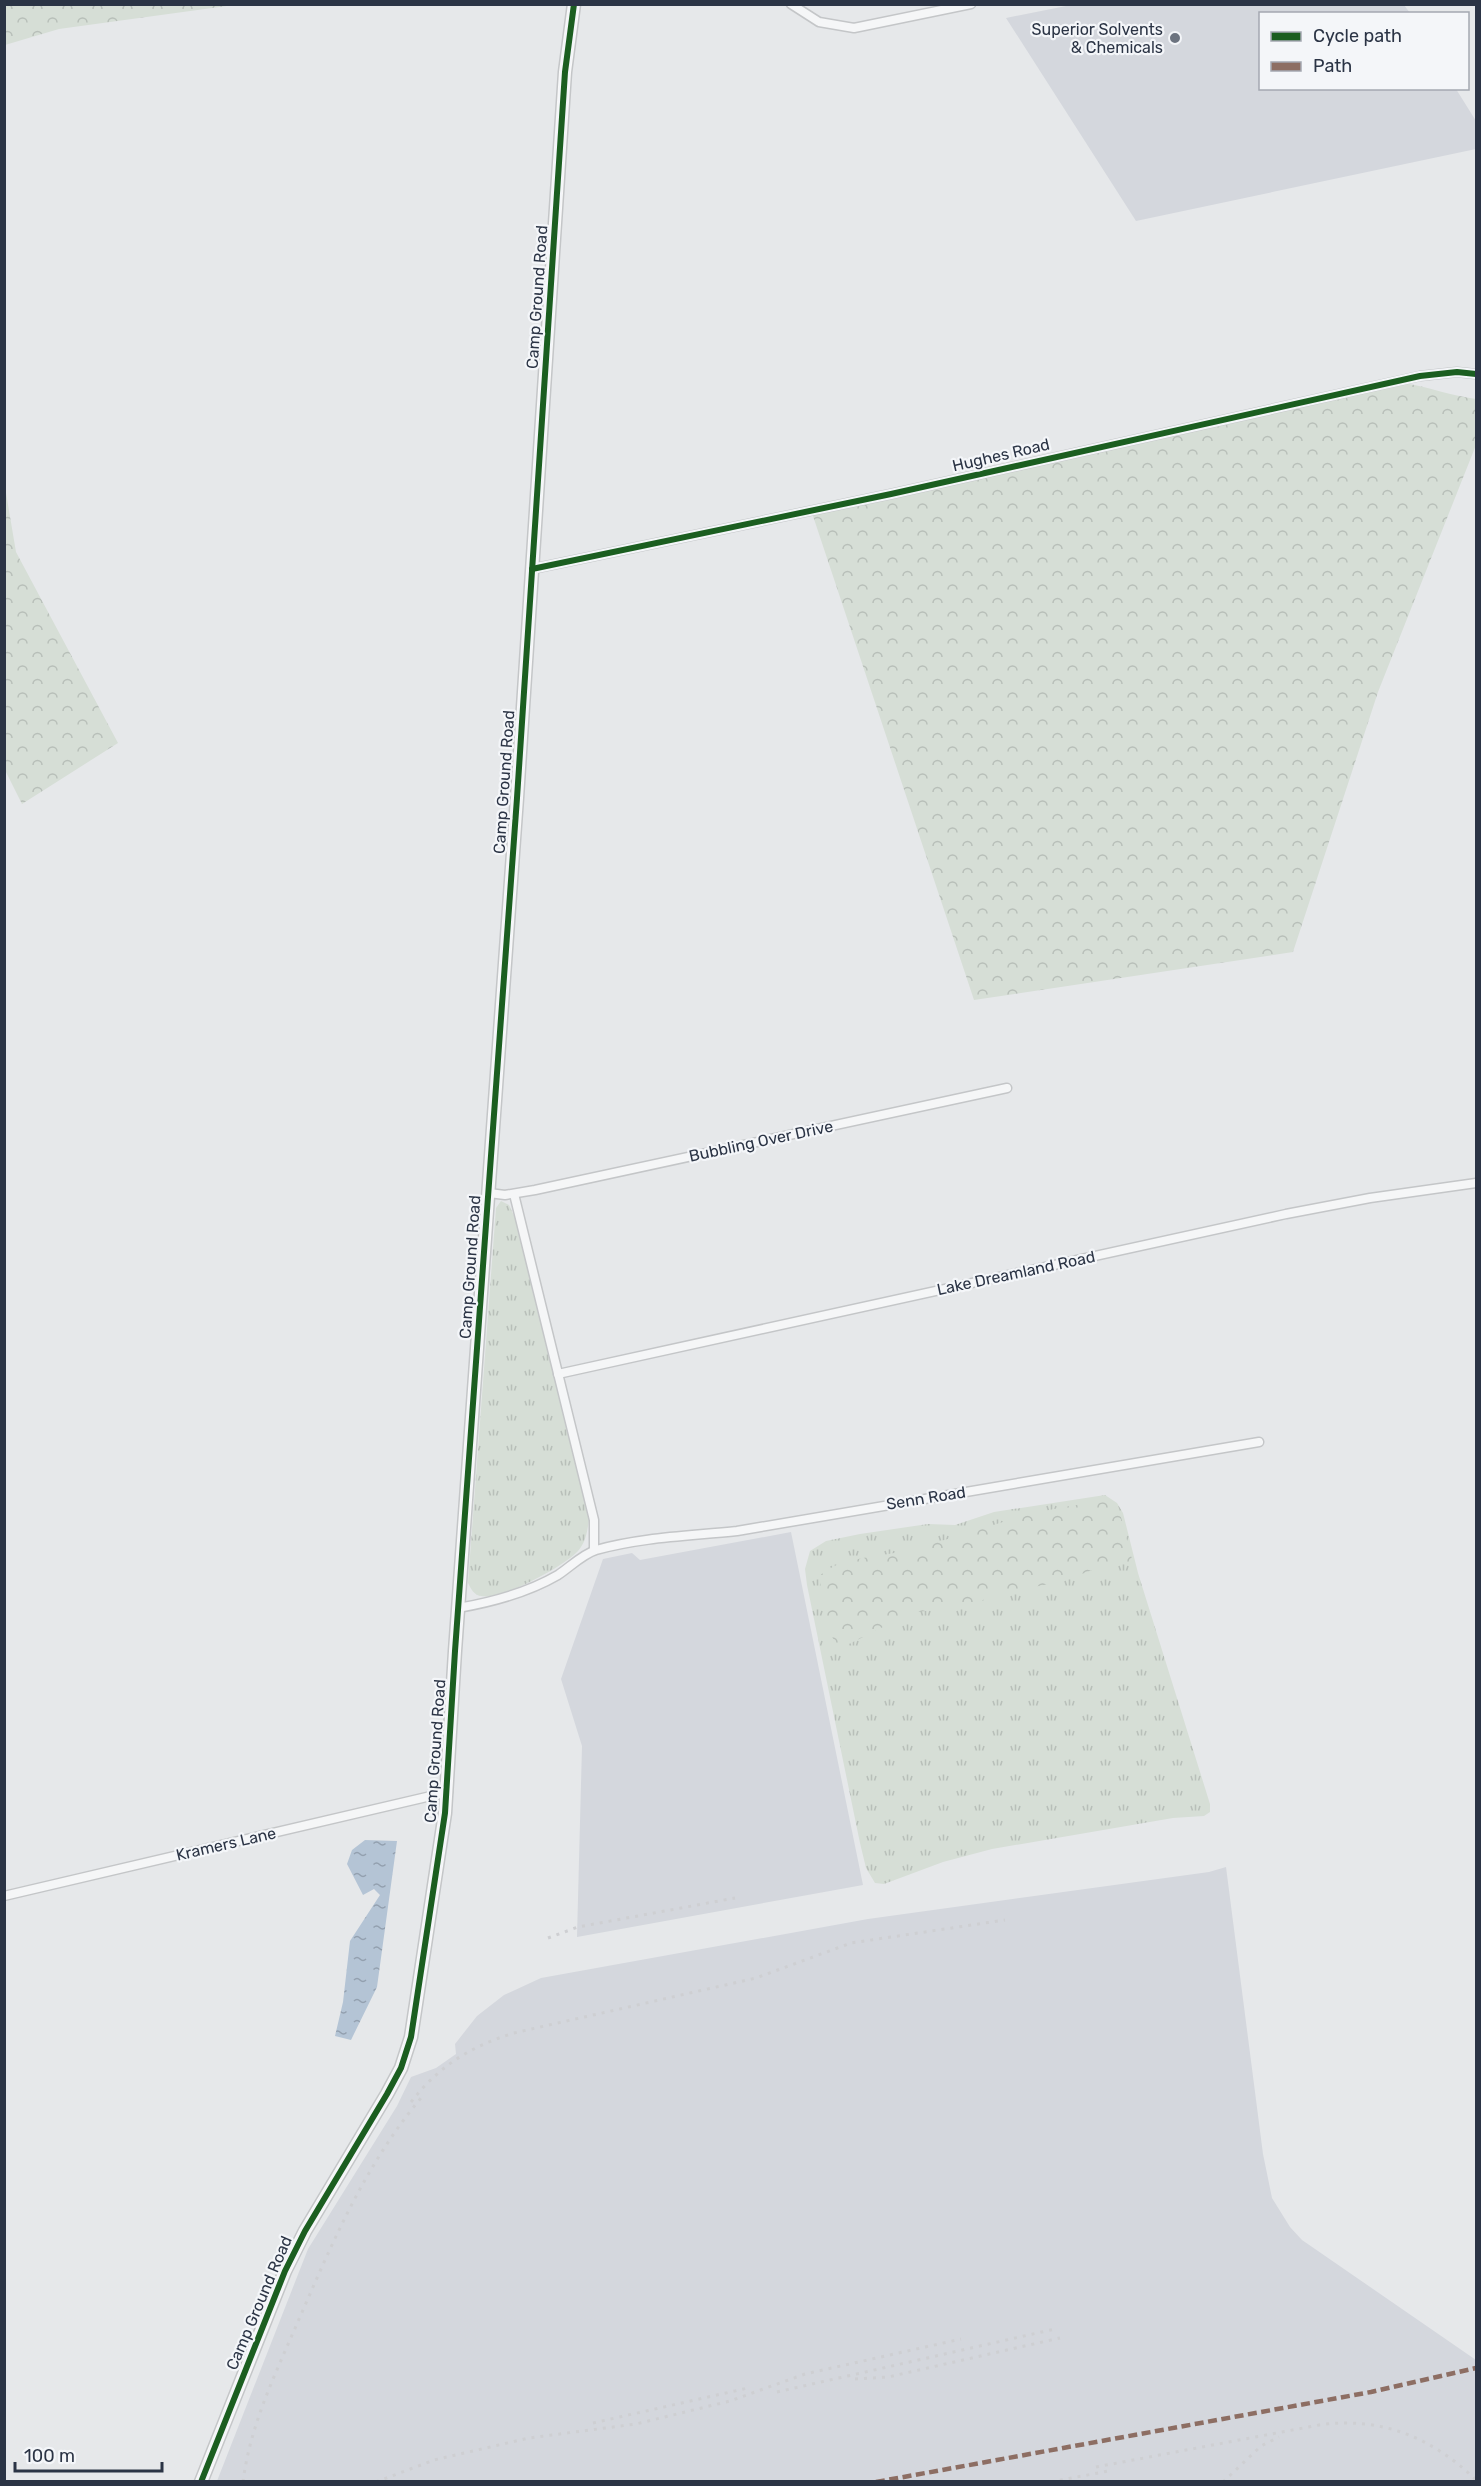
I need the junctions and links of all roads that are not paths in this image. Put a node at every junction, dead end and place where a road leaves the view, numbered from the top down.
1 (574, 4) edge
2 (791, 4) edge
3 (971, 4) edge
4 (1476, 374) edge
5 (532, 568) junction
6 (1007, 1088) dead end
7 (1476, 1183) edge
8 (489, 1193) junction
9 (514, 1194) junction
10 (558, 1374) junction
11 (1259, 1442) dead end
12 (594, 1551) junction
13 (458, 1608) junction
14 (447, 1792) junction
15 (4, 1896) edge
16 (201, 2481) edge

1 - 5 street, Camp Ground Road
2 - 3 street
4 - 5 street, Hughes Road
5 - 8 street, Camp Ground Road
6 - 9 street, Bubbling Over Drive
7 - 10 street, Lake Dreamland Road
8 - 9 street, Camp Ground Road
8 - 13 street, Camp Ground Road
9 - 10 street
10 - 12 street
11 - 12 street, Senn Road
12 - 13 street
13 - 14 street, Camp Ground Road
14 - 15 street, Kramers Lane
14 - 16 street, Camp Ground Road

